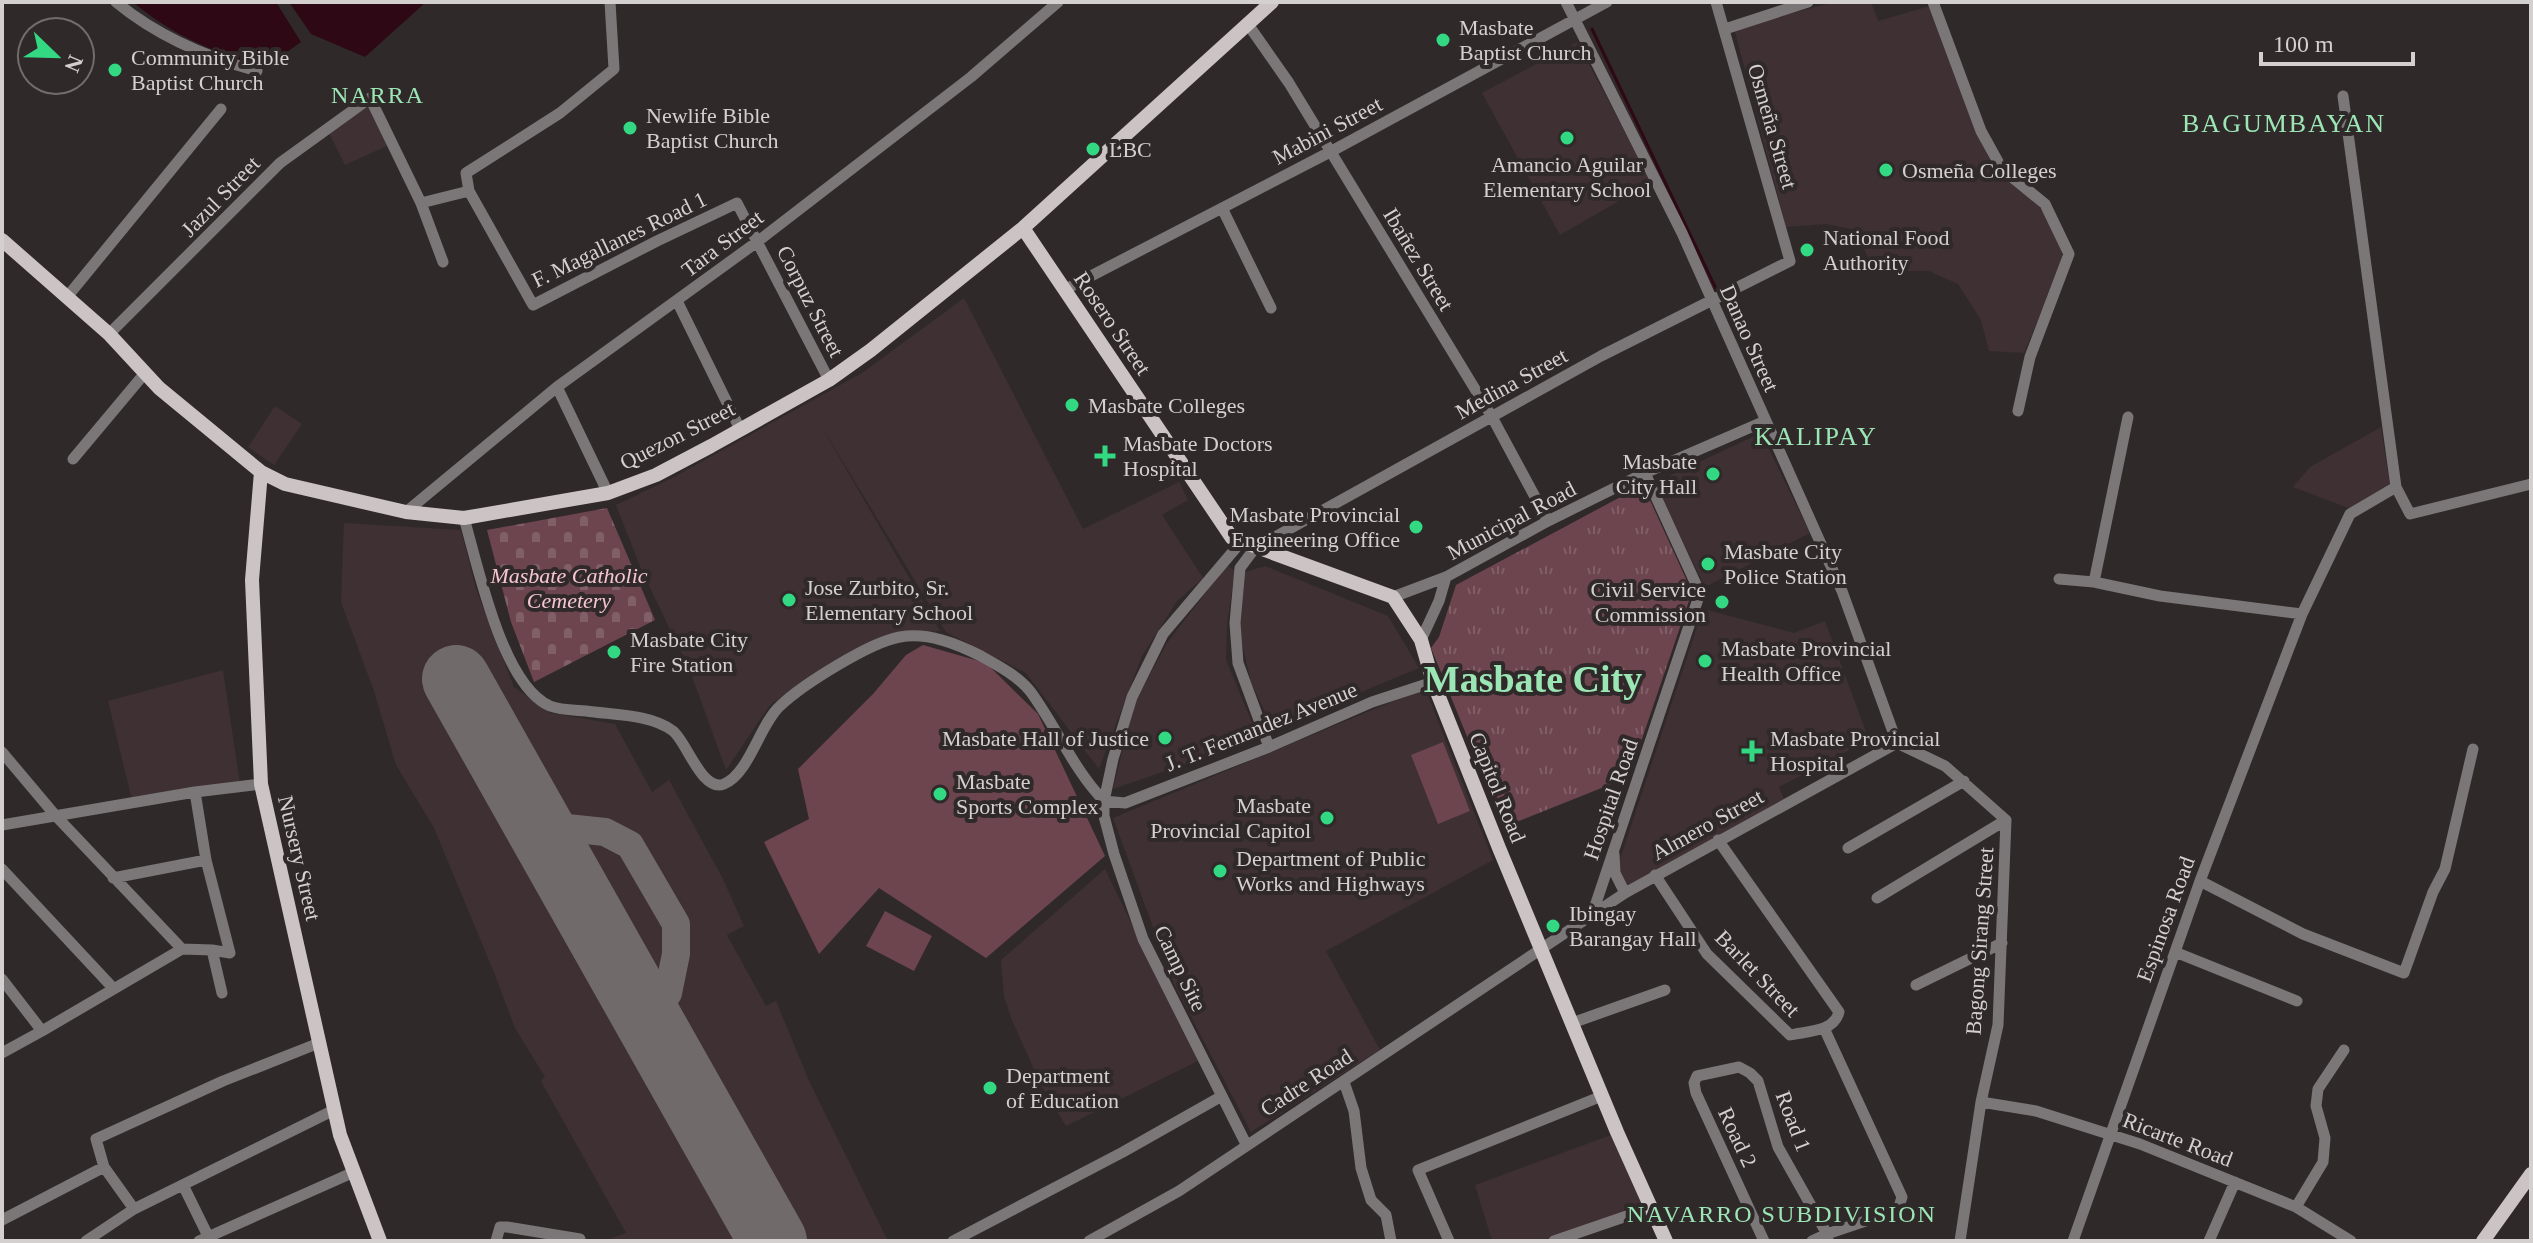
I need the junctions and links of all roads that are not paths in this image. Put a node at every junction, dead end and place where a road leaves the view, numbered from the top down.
1 (116, 2) edge
2 (610, 2) edge
3 (1058, 2) edge
4 (1272, 2) edge
5 (1566, 2) edge
6 (1607, 2) edge
7 (1716, 2) edge
8 (1808, 2) edge
9 (1933, 2) edge
10 (1575, 20) junction
11 (1247, 23) junction
12 (1725, 29) junction
13 (257, 71) dead end
14 (2343, 96) dead end
15 (221, 109) dead end
16 (1330, 152) junction
17 (469, 191) junction
18 (421, 203) junction
19 (1222, 208) junction
20 (1023, 228) junction
21 (2, 240) edge
22 (757, 242) junction
23 (1790, 261) joint
24 (443, 262) dead end
25 (1064, 290) junction
26 (67, 297) junction
27 (677, 301) junction
28 (1711, 301) junction
29 (1271, 308) dead end
30 (109, 334) junction
31 (145, 373) junction
32 (829, 380) junction
33 (557, 387) junction
34 (2018, 411) dead end
35 (1492, 417) junction
36 (2128, 417) dead end
37 (1765, 421) junction
38 (740, 429) junction
39 (73, 459) dead end
40 (261, 472) junction
41 (1645, 473) junction
42 (2531, 484) edge
43 (2396, 487) junction
44 (608, 493) junction
45 (406, 512) junction
46 (464, 518) junction
47 (1548, 521) junction
48 (1241, 542) junction
49 (1255, 548) junction
50 (1227, 557) junction
51 (1240, 568) junction
52 (1446, 577) junction
53 (2059, 579) dead end
54 (2094, 582) junction
55 (1393, 597) junction
56 (2302, 614) junction
57 (1421, 640) junction
58 (1433, 682) junction
59 (1897, 743) junction
60 (1269, 747) junction
61 (2473, 749) dead end
62 (2, 752) edge
63 (1964, 781) junction
64 (261, 784) junction
65 (195, 792) junction
66 (1104, 801) junction
67 (55, 815) junction
68 (2006, 820) junction
69 (2, 825) edge
70 (1718, 840) junction
71 (1848, 848) dead end
72 (1613, 850) junction
73 (206, 860) junction
74 (2, 869) edge
75 (1655, 875) junction
76 (113, 878) junction
77 (2200, 881) junction
78 (1625, 893) junction
79 (1877, 898) dead end
80 (1592, 916) junction
81 (2002, 943) junction
82 (182, 949) junction
83 (212, 950) junction
84 (1542, 951) junction
85 (2175, 952) junction
86 (2, 979) edge
87 (1916, 985) dead end
88 (114, 989) junction
89 (1665, 990) dead end
90 (222, 993) dead end
91 (2297, 1001) dead end
92 (1572, 1023) junction
93 (1824, 1028) junction
94 (42, 1031) junction
95 (319, 1043) junction
96 (2344, 1050) dead end
97 (2, 1053) edge
98 (1344, 1082) junction
99 (1696, 1093) joint
100 (1222, 1096) junction
101 (1602, 1096) junction
102 (1981, 1102) junction
103 (334, 1110) junction
104 (2109, 1134) junction
105 (1246, 1144) junction
106 (104, 1167) junction
107 (354, 1172) junction
108 (2531, 1174) edge
109 (2235, 1182) junction
110 (183, 1185) junction
111 (1653, 1207) junction
112 (2296, 1207) junction
113 (134, 1209) junction
114 (2, 1220) edge
115 (1828, 1238) edge
116 (204, 1239) edge
117 (580, 1239) edge
118 (86, 1241) edge
119 (380, 1241) edge
120 (496, 1241) edge
121 (953, 1241) edge
122 (1089, 1241) edge
123 (1391, 1241) edge
124 (1449, 1241) edge
125 (1554, 1241) edge
126 (1666, 1241) edge
127 (1764, 1241) edge
128 (1812, 1241) edge
129 (1960, 1241) edge
130 (2073, 1241) edge
131 (2209, 1241) edge
132 (2351, 1241) edge
133 (2483, 1241) edge

1 - 13 street
2 - 17 street
3 - 22 street, Tara Street
4 - 11 main road, Quezon Street
5 - 10 street, Danao Street
6 - 10 street, Mabini Street
7 - 12 street, Osmeña Street
8 - 12 street
9 - 34 street
10 - 16 street, Mabini Street
10 - 28 street, Danao Street
11 - 16 street, Ibañez Street
11 - 20 main road, Quezon Street
12 - 23 street, Osmeña Street
14 - 43 street
15 - 26 street
16 - 19 street, Mabini Street
16 - 35 street, Ibañez Street
17 - 18 street
17 - 22 street, F. Magallanes Road 1
18 - 24 street
18 - 30 street, Jazul Street
19 - 25 street, Mabini Street
19 - 29 street
20 - 25 main road, Rosero Street
20 - 32 main road, Quezon Street
21 - 26 main road, Quezon Street
22 - 27 street, Tara Street
22 - 32 street, Corpuz Street
23 - 28 street, Medina Street
25 - 48 main road, Rosero Street
26 - 30 main road, Quezon Street
27 - 33 street, Tara Street
27 - 38 street
28 - 35 street, Medina Street
28 - 37 street, Danao Street
30 - 31 main road, Quezon Street
31 - 39 street
31 - 40 main road, Quezon Street
32 - 38 main road, Quezon Street
33 - 44 street
33 - 45 street, Tara Street
35 - 47 street, Ibañez Street
35 - 49 street, Medina Street
36 - 54 street
37 - 41 street, Municipal Road
37 - 59 street, Danao Street
38 - 44 main road, Quezon Street
40 - 45 main road, Quezon Street
40 - 64 main road, Nursery Street
41 - 47 street, Municipal Road
41 - 72 street, Hospital Road
42 - 43 street
43 - 56 street, Espinosa Road
44 - 46 main road, Quezon Street
45 - 46 main road, Quezon Street
46 - 66 street
47 - 52 street, Municipal Road
48 - 49 main road, Rosero Street
48 - 50 street
49 - 51 street
49 - 55 main road, Rosero Street
50 - 51 street
50 - 66 street
51 - 60 street
52 - 55 street, Municipal Road
52 - 57 street
53 - 54 street
54 - 56 street
55 - 57 main road, Capitol Road
56 - 77 street, Espinosa Road
57 - 58 main road, Capitol Road
58 - 60 street, J. T. Fernandez Avenue
58 - 84 main road, Capitol Road
59 - 63 street, Bagong Sirang Street
59 - 70 street, Almero Street
60 - 66 street, J. T. Fernandez Avenue
61 - 77 street
62 - 67 street
63 - 68 street, Bagong Sirang Street
63 - 71 street
64 - 65 street
64 - 95 main road, Nursery Street
65 - 67 street
65 - 73 street
66 - 100 street, Camp Site
67 - 69 street
67 - 76 street
68 - 79 street
68 - 81 street, Bagong Sirang Street
70 - 75 street, Almero Street
70 - 93 street, Barlet Street
72 - 78 street
72 - 80 street, Hospital Road
73 - 76 street
73 - 83 street
74 - 88 street
75 - 78 street, Almero Street
75 - 93 street, Barlet Street
76 - 82 street
77 - 85 street, Espinosa Road
78 - 80 street, Almero Street
80 - 84 street, Almero Street
81 - 87 street
81 - 102 street, Bagong Sirang Street
82 - 83 street
82 - 88 street
83 - 90 street
84 - 92 main road, Capitol Road
84 - 98 street, Cadre Road
85 - 91 street
85 - 104 street, Espinosa Road
86 - 94 street
88 - 94 street
89 - 92 street
92 - 101 main road, Capitol Road
93 - 115 street
94 - 97 street
95 - 103 main road, Nursery Street
95 - 106 street
96 - 112 street
98 - 105 street, Cadre Road
98 - 123 street
99 - 115 street, Road 1
99 - 127 street, Road 2
100 - 105 street, Camp Site
100 - 121 street
101 - 111 main road, Capitol Road
101 - 124 street
102 - 104 street, Ricarte Road
102 - 129 street, Bagong Sirang Street
103 - 107 main road, Nursery Street
103 - 110 street
104 - 109 street, Ricarte Road
104 - 130 street, Espinosa Road
105 - 122 street, Cadre Road
106 - 113 street
106 - 114 street
107 - 116 street
107 - 119 main road, Nursery Street
108 - 133 main road
109 - 112 street, Ricarte Road
109 - 131 street
110 - 113 street
110 - 116 street
111 - 125 street
111 - 126 main road, Capitol Road
112 - 132 street, Ricarte Road
113 - 118 street
115 - 128 street
117 - 120 street

